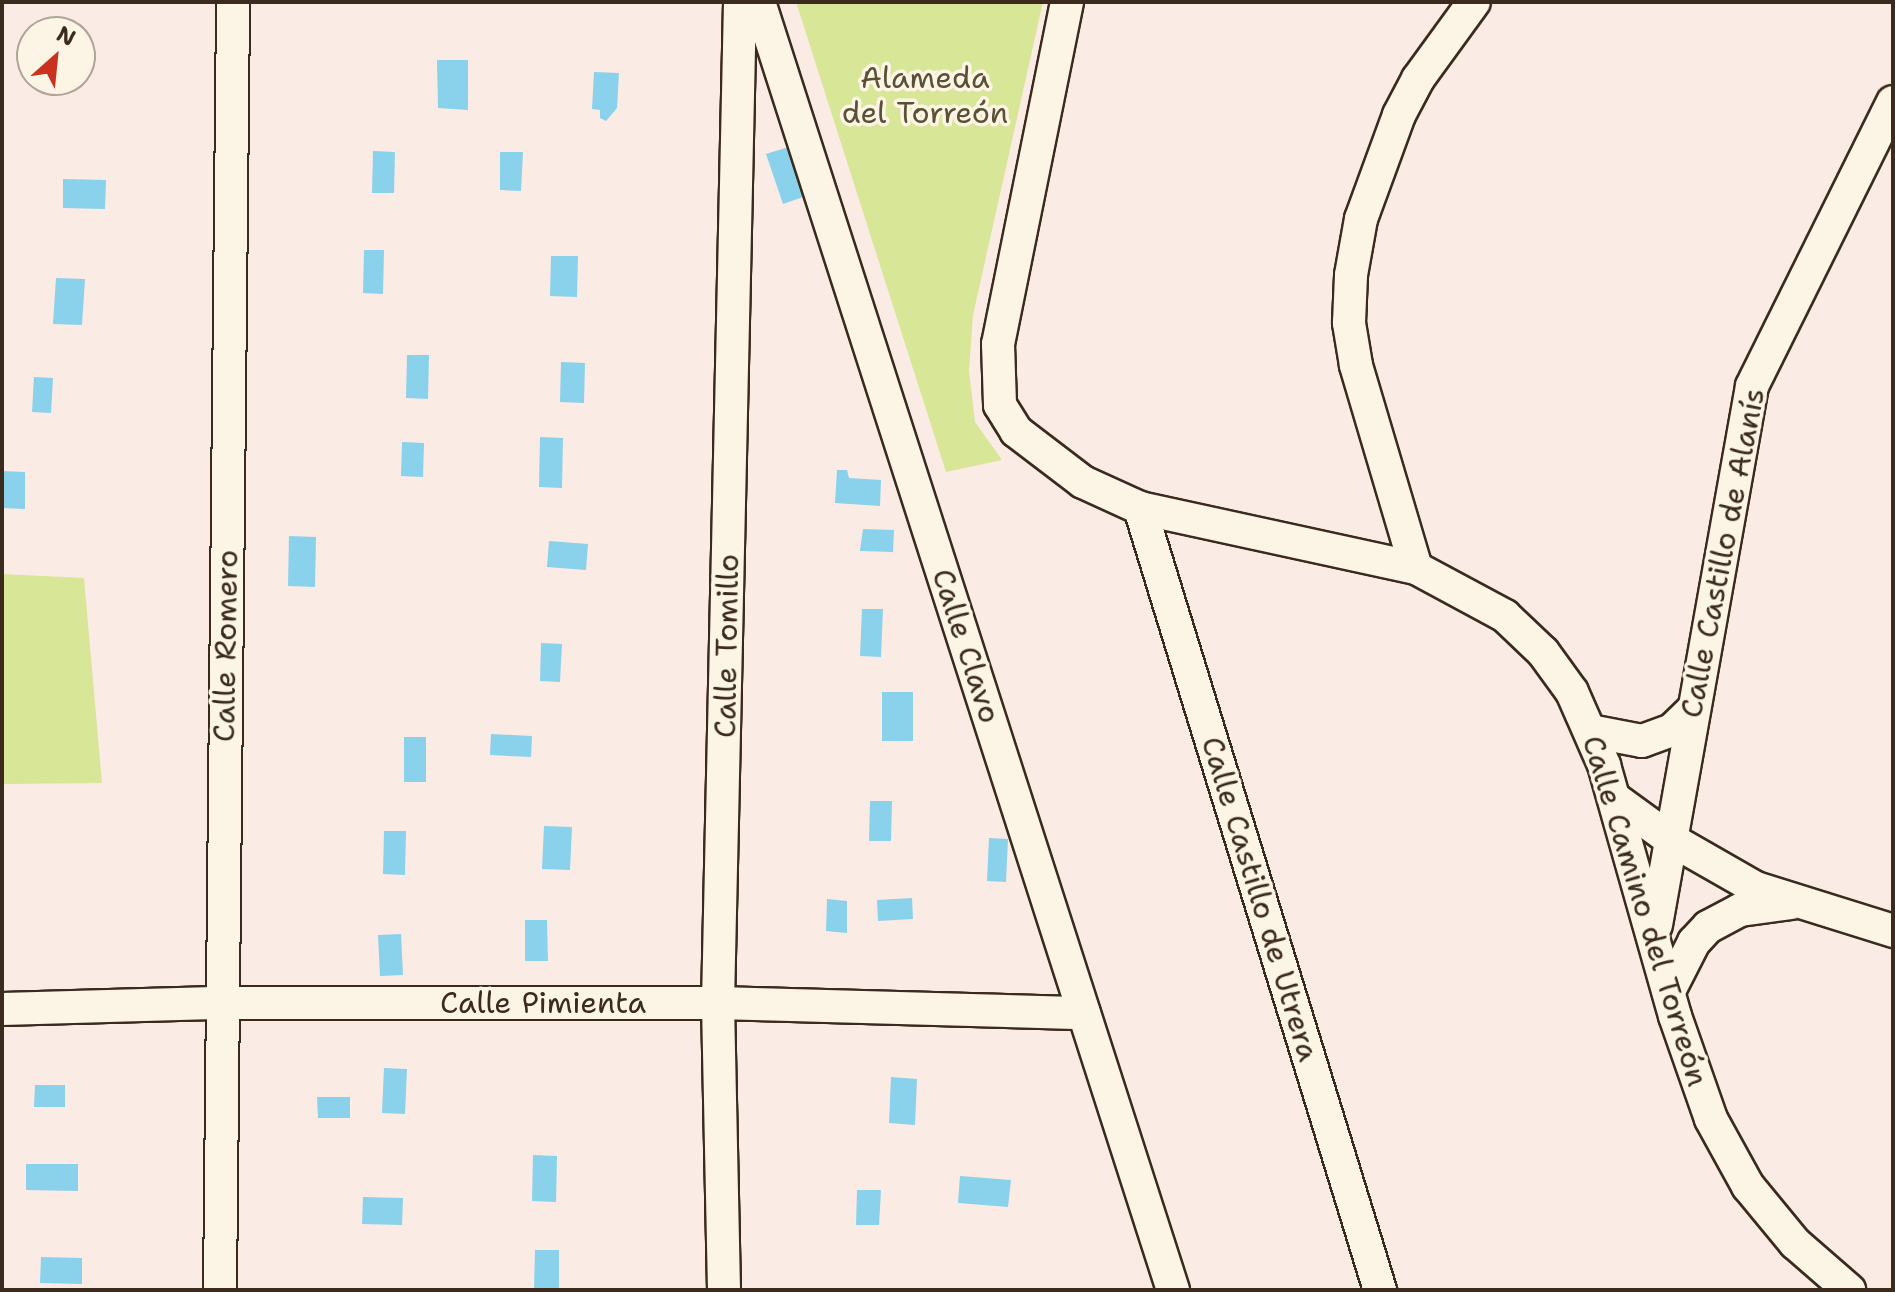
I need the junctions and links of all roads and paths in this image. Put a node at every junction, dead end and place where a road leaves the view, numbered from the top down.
1 (233, 2) edge
2 (740, 2) edge
3 (759, 2) edge
4 (1067, 2) edge
5 (1474, 2) edge
6 (1893, 102) edge
7 (1140, 508) junction
8 (1416, 568) junction
9 (1692, 711) junction
10 (1590, 731) junction
11 (1615, 799) junction
12 (1670, 839) junction
13 (1794, 902) junction
14 (1893, 931) edge
15 (1654, 937) junction
16 (1669, 991) junction
17 (223, 1003) junction
18 (718, 1003) junction
19 (2, 1009) edge
20 (1084, 1013) junction
21 (220, 1290) edge
22 (724, 1290) edge
23 (1173, 1290) edge
24 (1380, 1290) edge
25 (1849, 1290) edge

1 - 17 street, Calle Romero
2 - 18 street, Calle Tomillo
3 - 20 street, Calle Clavo
4 - 7 street, Calle Camino del Torreón
5 - 8 street
6 - 9 street, Calle Castillo de Alanís
7 - 8 street, Calle Camino del Torreón
7 - 24 street, Calle Castillo de Utrera
8 - 10 street, Calle Camino del Torreón
9 - 10 street
9 - 12 street, Calle Castillo de Alanís
10 - 11 street, Calle Camino del Torreón
11 - 12 street
11 - 15 street, Calle Camino del Torreón
12 - 13 street
12 - 15 street, Calle Castillo de Alanís
13 - 14 street
13 - 16 street
15 - 16 street, Calle Camino del Torreón
16 - 25 street, Calle Camino del Torreón
17 - 18 street, Calle Pimienta
17 - 19 street, Calle Pimienta
17 - 21 street, Calle Romero
18 - 20 street, Calle Pimienta
18 - 22 street, Calle Tomillo
20 - 23 street, Calle Clavo

